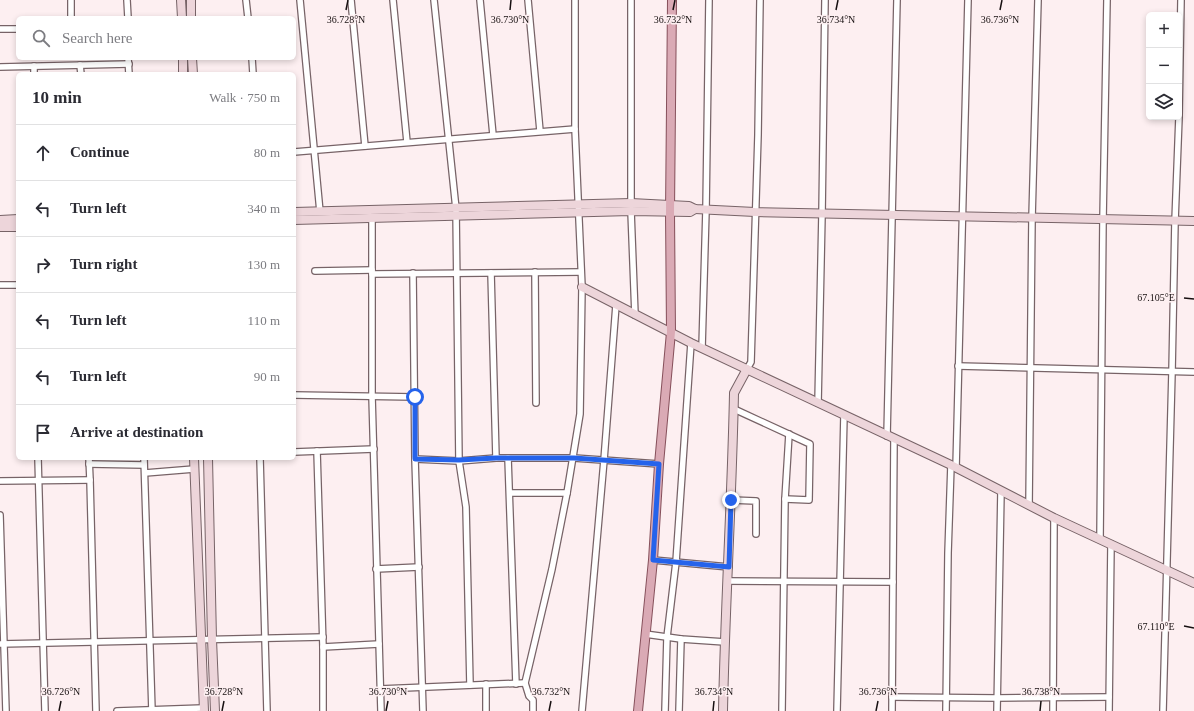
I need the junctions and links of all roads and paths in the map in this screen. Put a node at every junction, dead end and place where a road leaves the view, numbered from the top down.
1 (71, 0) edge
2 (127, 0) edge
3 (182, 0) edge
4 (191, 0) edge
5 (246, 0) edge
6 (300, 0) edge
7 (351, 0) edge
8 (393, 0) edge
9 (434, 0) edge
10 (480, 0) edge
11 (528, 0) edge
12 (575, 0) edge
13 (631, 0) edge
14 (672, 0) edge
15 (709, 0) edge
16 (760, 0) edge
17 (825, 0) edge
18 (897, 0) edge
19 (968, 0) edge
20 (1038, 0) edge
21 (1108, 0) edge
22 (1181, 0) edge
23 (71, 16) edge
24 (128, 16) edge
25 (182, 16) edge
26 (191, 16) edge
27 (248, 16) edge
28 (16, 28) edge
29 (0, 29) edge
30 (183, 60) edge
31 (192, 60) edge
32 (252, 60) edge
33 (129, 61) edge
34 (80, 65) junction
35 (34, 66) junction
36 (0, 67) edge
37 (34, 72) edge
38 (81, 72) edge
39 (129, 72) edge
40 (183, 72) edge
41 (193, 72) edge
42 (253, 72) edge
43 (1180, 84) edge
44 (1179, 120) edge
45 (575, 129) junction
46 (540, 131) junction
47 (493, 135) junction
48 (449, 139) junction
49 (407, 142) junction
50 (365, 146) junction
51 (314, 150) junction
52 (296, 152) edge
53 (631, 207) junction
54 (578, 208) junction
55 (670, 209) junction
56 (706, 210) junction
57 (296, 212) edge
58 (320, 212) junction
59 (456, 212) junction
60 (755, 212) junction
61 (822, 214) junction
62 (892, 214) junction
63 (962, 216) junction
64 (372, 218) junction
65 (1032, 218) junction
66 (16, 219) edge
67 (1103, 219) junction
68 (0, 220) edge
69 (296, 220) edge
70 (1175, 221) junction
71 (1194, 221) edge
72 (0, 227) edge
73 (16, 227) edge
74 (315, 271) dead end
75 (372, 272) junction
76 (534, 272) junction
77 (581, 272) junction
78 (413, 273) junction
79 (456, 273) junction
80 (491, 273) junction
81 (0, 285) edge
82 (16, 285) edge
83 (582, 287) junction
84 (616, 305) junction
85 (635, 315) junction
86 (671, 332) junction
87 (691, 343) junction
88 (702, 348) junction
89 (958, 366) junction
90 (1031, 368) junction
91 (747, 369) junction
92 (1101, 370) junction
93 (1172, 372) junction
94 (1194, 372) edge
95 (296, 395) edge
96 (372, 396) junction
97 (415, 397) junction
98 (536, 403) dead end
99 (818, 403) junction
100 (734, 409) junction
101 (844, 416) junction
102 (789, 434) junction
103 (890, 438) junction
104 (374, 449) junction
105 (317, 451) junction
106 (296, 452) edge
107 (496, 458) junction
108 (508, 458) junction
109 (574, 458) junction
110 (415, 459) junction
111 (38, 460) edge
112 (144, 460) edge
113 (194, 460) edge
114 (208, 460) edge
115 (260, 460) edge
116 (459, 460) junction
117 (604, 460) junction
118 (89, 461) edge
119 (659, 464) junction
120 (144, 465) junction
121 (953, 467) junction
122 (194, 469) junction
123 (145, 473) junction
124 (39, 480) junction
125 (90, 480) junction
126 (0, 481) edge
127 (1001, 491) junction
128 (510, 493) junction
129 (567, 493) junction
130 (786, 499) junction
131 (731, 500) junction
132 (1029, 505) junction
133 (0, 515) edge
134 (1054, 518) junction
135 (756, 534) dead end
136 (1100, 539) junction
137 (1111, 544) junction
138 (653, 560) junction
139 (676, 562) junction
140 (419, 567) junction
141 (729, 567) junction
142 (376, 569) junction
143 (1168, 571) junction
144 (728, 581) junction
145 (784, 581) junction
146 (839, 581) junction
147 (893, 582) junction
148 (1194, 583) edge
149 (645, 634) junction
150 (323, 637) junction
151 (667, 637) junction
152 (265, 638) junction
153 (212, 639) junction
154 (681, 639) junction
155 (202, 640) junction
156 (150, 641) junction
157 (94, 642) junction
158 (725, 642) junction
159 (43, 643) junction
160 (2, 644) edge
161 (379, 644) junction
162 (323, 647) junction
163 (486, 684) junction
164 (516, 684) junction
165 (525, 684) junction
166 (470, 685) junction
167 (422, 687) junction
168 (380, 689) junction
169 (892, 697) junction
170 (946, 697) junction
171 (1053, 697) junction
172 (1109, 697) junction
173 (997, 698) junction
174 (204, 709) edge
175 (6, 711) edge
176 (45, 711) edge
177 (96, 711) edge
178 (117, 711) edge
179 (152, 711) edge
180 (215, 711) edge
181 (267, 711) edge
182 (323, 711) edge
183 (381, 711) edge
184 (424, 711) edge
185 (486, 711) edge
186 (533, 711) edge
187 (582, 711) edge
188 (638, 711) edge
189 (665, 711) edge
190 (679, 711) edge
191 (723, 711) edge
192 (782, 711) edge
193 (837, 711) edge
194 (892, 711) edge
195 (946, 711) edge
196 (997, 711) edge
197 (1053, 711) edge
198 (1109, 711) edge
199 (1163, 711) edge

1 - 23 street
2 - 24 street
3 - 25 main road
4 - 26 main road
5 - 27 street
6 - 51 street
7 - 50 street
8 - 49 street
9 - 48 street
10 - 47 street
11 - 46 street
12 - 45 street
13 - 53 street
14 - 55 main road
15 - 56 street
16 - 60 street
17 - 61 street
18 - 62 street
19 - 63 street
20 - 65 street
21 - 67 street
22 - 43 street
28 - 29 street
30 - 40 main road
31 - 41 main road
32 - 42 street
33 - 34 street
33 - 39 street
34 - 35 street
34 - 38 street
35 - 36 street
35 - 37 street
44 - 70 street
45 - 46 street
45 - 54 street
46 - 47 street
47 - 48 street
48 - 49 street
48 - 59 street
49 - 50 street
50 - 51 street
51 - 52 street
51 - 58 street
53 - 54 main road
53 - 55 main road
53 - 85 street
54 - 59 main road
54 - 77 street
55 - 56 main road
55 - 86 main road
56 - 60 main road
56 - 88 street
57 - 58 main road
58 - 59 main road
59 - 64 main road
59 - 79 street
60 - 61 main road
60 - 91 street
61 - 62 main road
61 - 99 street
62 - 63 main road
62 - 103 street
63 - 65 main road
63 - 89 street
64 - 69 main road
64 - 75 street
65 - 67 main road
65 - 90 street
66 - 68 main road
67 - 70 main road
67 - 92 street
70 - 71 main road
70 - 93 street
72 - 73 main road
74 - 75 street
75 - 78 street
75 - 96 street
76 - 77 street
76 - 80 street
76 - 98 street
77 - 83 street
78 - 79 street
78 - 97 street
79 - 80 street
79 - 116 street
80 - 107 street
81 - 82 street
83 - 84 main road
83 - 109 street
84 - 85 main road
84 - 117 street
85 - 86 main road
86 - 87 main road
86 - 119 main road
87 - 88 main road
87 - 139 street
88 - 91 main road
89 - 90 street
89 - 121 street
90 - 92 street
90 - 132 street
91 - 99 main road
91 - 100 main road
92 - 93 street
92 - 136 street
93 - 94 street
93 - 143 street
95 - 96 street
96 - 97 street
96 - 104 street
97 - 110 street
99 - 101 main road
100 - 102 street
100 - 131 main road
101 - 103 main road
101 - 146 street
102 - 130 street
102 - 130 street
103 - 121 main road
103 - 147 street
104 - 105 street
104 - 142 street
105 - 106 street
105 - 150 street
107 - 108 street
107 - 116 street
108 - 109 street
108 - 128 street
109 - 117 street
109 - 129 street
110 - 116 street
110 - 140 street
111 - 124 street
112 - 120 street
113 - 122 main road
114 - 153 main road
115 - 152 street
116 - 166 street
117 - 119 street
117 - 187 street
118 - 120 street
118 - 125 street
119 - 138 main road
120 - 123 street
121 - 127 main road
121 - 170 street
122 - 123 street
122 - 155 main road
123 - 156 street
124 - 125 street
124 - 126 street
124 - 159 street
125 - 157 street
127 - 132 main road
127 - 173 street
128 - 129 street
128 - 164 street
129 - 165 street
130 - 145 street
131 - 135 street
131 - 141 main road
132 - 134 main road
133 - 160 street
134 - 136 main road
134 - 171 street
136 - 137 main road
137 - 143 main road
137 - 172 street
138 - 139 street
138 - 149 main road
139 - 141 street
139 - 151 street
140 - 142 street
140 - 167 street
141 - 144 main road
142 - 161 street
143 - 148 main road
143 - 199 street
144 - 145 street
144 - 158 main road
145 - 146 street
145 - 192 street
146 - 147 street
146 - 193 street
147 - 169 street
149 - 151 street
149 - 188 main road
150 - 152 street
150 - 162 street
151 - 154 street
151 - 189 street
152 - 153 street
152 - 181 street
153 - 155 street
153 - 180 main road
154 - 158 street
154 - 190 street
155 - 156 street
155 - 174 main road
156 - 157 street
156 - 179 street
157 - 159 street
157 - 177 street
158 - 191 main road
159 - 160 street
159 - 176 street
160 - 175 street
161 - 162 street
161 - 168 street
162 - 182 street
163 - 164 street
163 - 166 street
163 - 185 street
164 - 165 street
165 - 186 street
166 - 167 street
167 - 168 street
167 - 184 street
168 - 183 street
169 - 170 street
169 - 194 street
170 - 173 street
170 - 195 street
171 - 172 street
171 - 173 street
171 - 197 street
172 - 198 street
173 - 196 street
174 - 179 street
178 - 179 street

